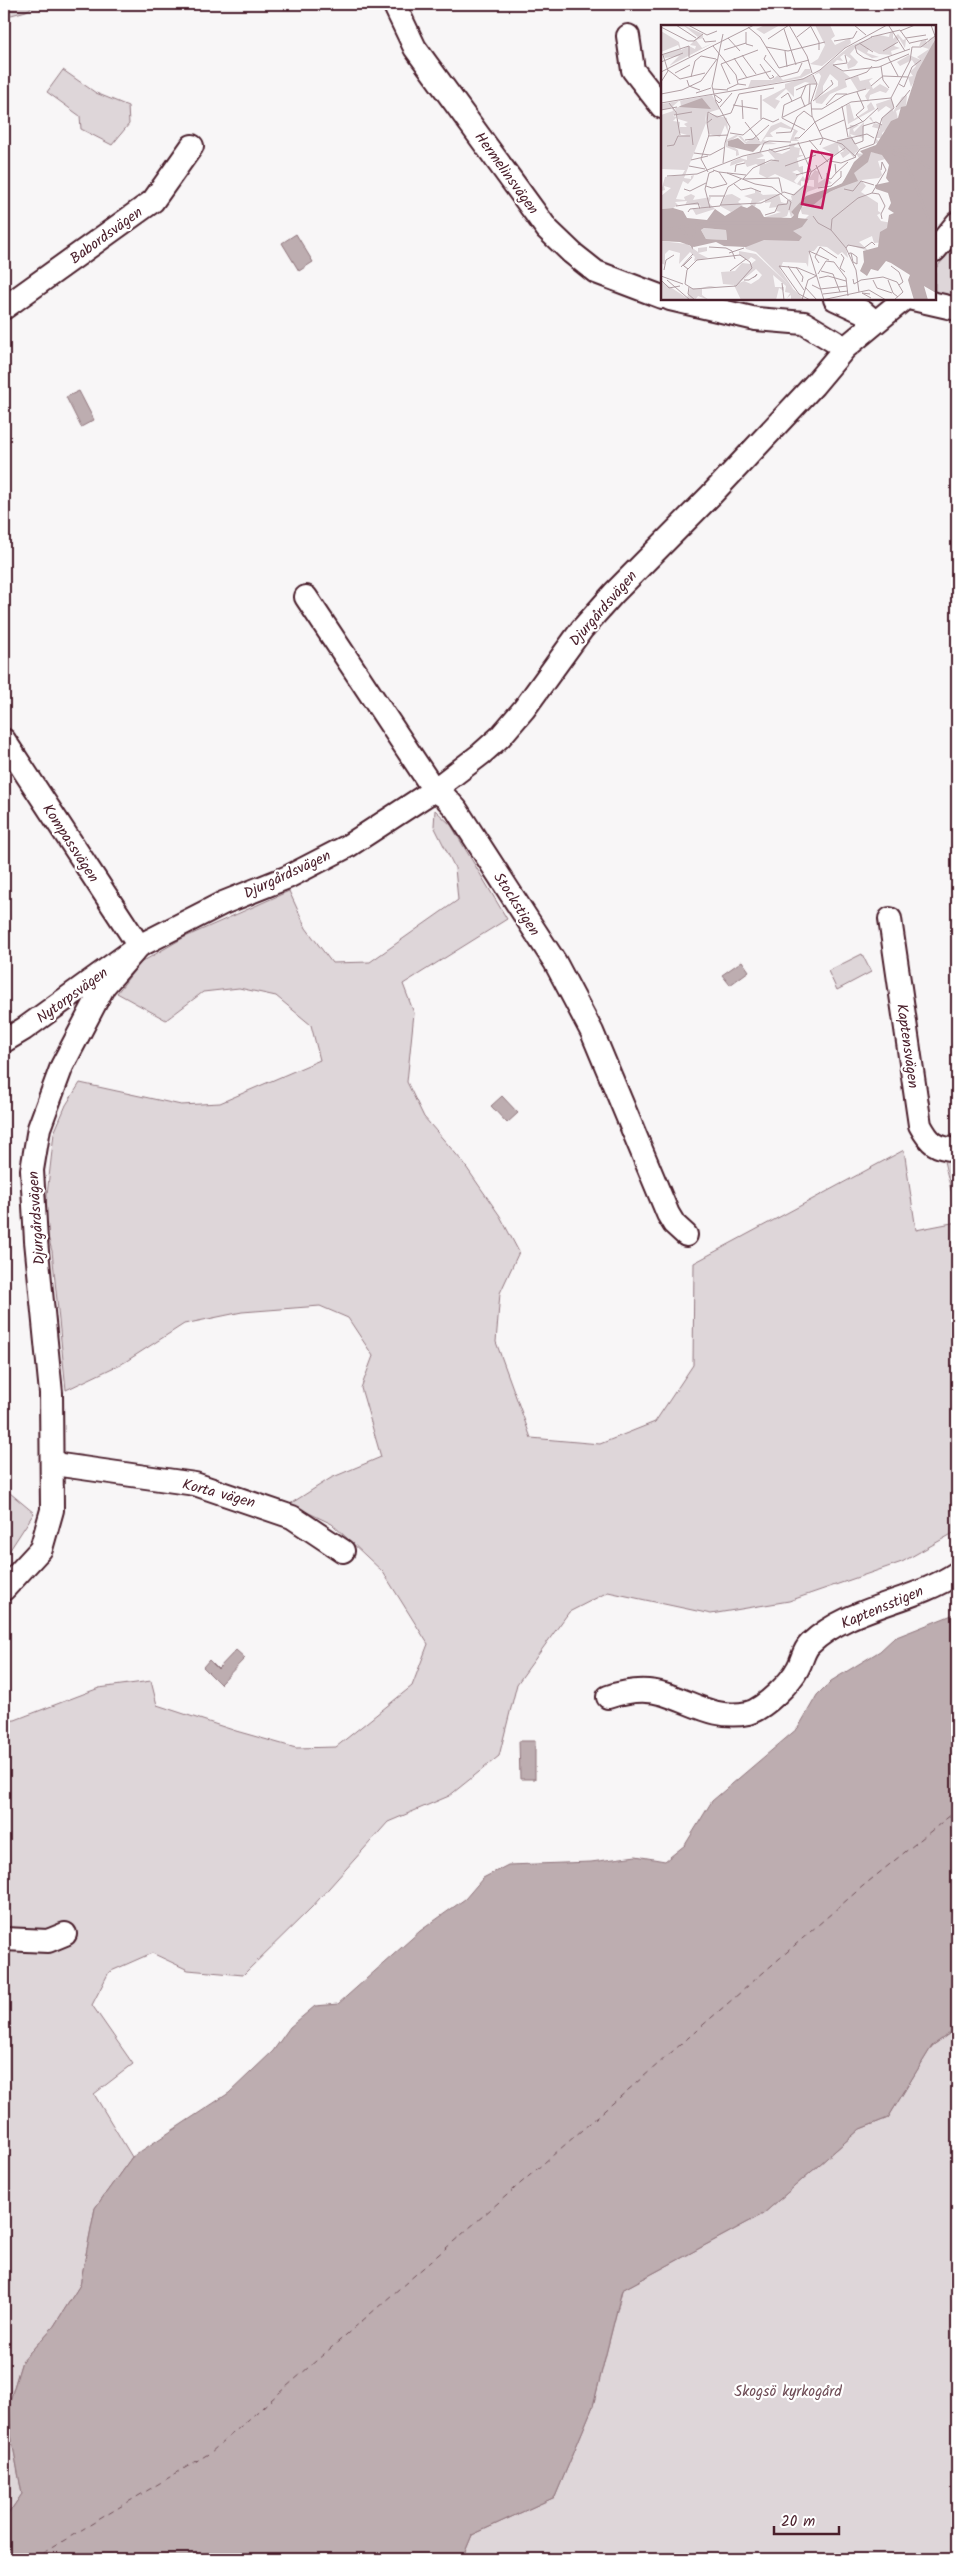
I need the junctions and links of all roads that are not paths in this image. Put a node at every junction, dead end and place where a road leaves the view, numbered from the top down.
1 (394, 4) edge
2 (628, 36) dead end
3 (661, 106) edge
4 (192, 146) dead end
5 (957, 223) edge
6 (936, 249) edge
7 (661, 297) edge
8 (674, 300) edge
9 (837, 300) edge
10 (903, 300) edge
11 (917, 300) edge
12 (4, 308) edge
13 (957, 309) edge
14 (875, 322) junction
15 (844, 348) junction
16 (306, 597) dead end
17 (4, 740) edge
18 (434, 790) junction
19 (890, 919) dead end
20 (139, 946) junction
21 (4, 1041) edge
22 (957, 1150) edge
23 (686, 1235) dead end
24 (54, 1464) junction
25 (343, 1551) dead end
26 (957, 1573) edge
27 (4, 1589) edge
28 (608, 1697) dead end
29 (65, 1934) dead end
30 (4, 1939) edge

1 - 7 street, Hermelinsvägen
2 - 3 street
4 - 12 street, Babordsvägen
5 - 6 street
8 - 15 street
9 - 14 street
10 - 14 street, Djurgårdsvägen
11 - 13 street
14 - 15 street, Djurgårdsvägen
15 - 18 street, Djurgårdsvägen
16 - 18 street, Stockstigen
17 - 20 street, Kompassvägen
18 - 20 street, Djurgårdsvägen
18 - 23 street, Stockstigen
19 - 22 street, Kaptensvägen
20 - 21 street, Nytorpsvägen
20 - 24 street, Djurgårdsvägen
24 - 25 street, Korta vägen
24 - 27 street, Djurgårdsvägen
26 - 28 street, Kaptensstigen
29 - 30 street

